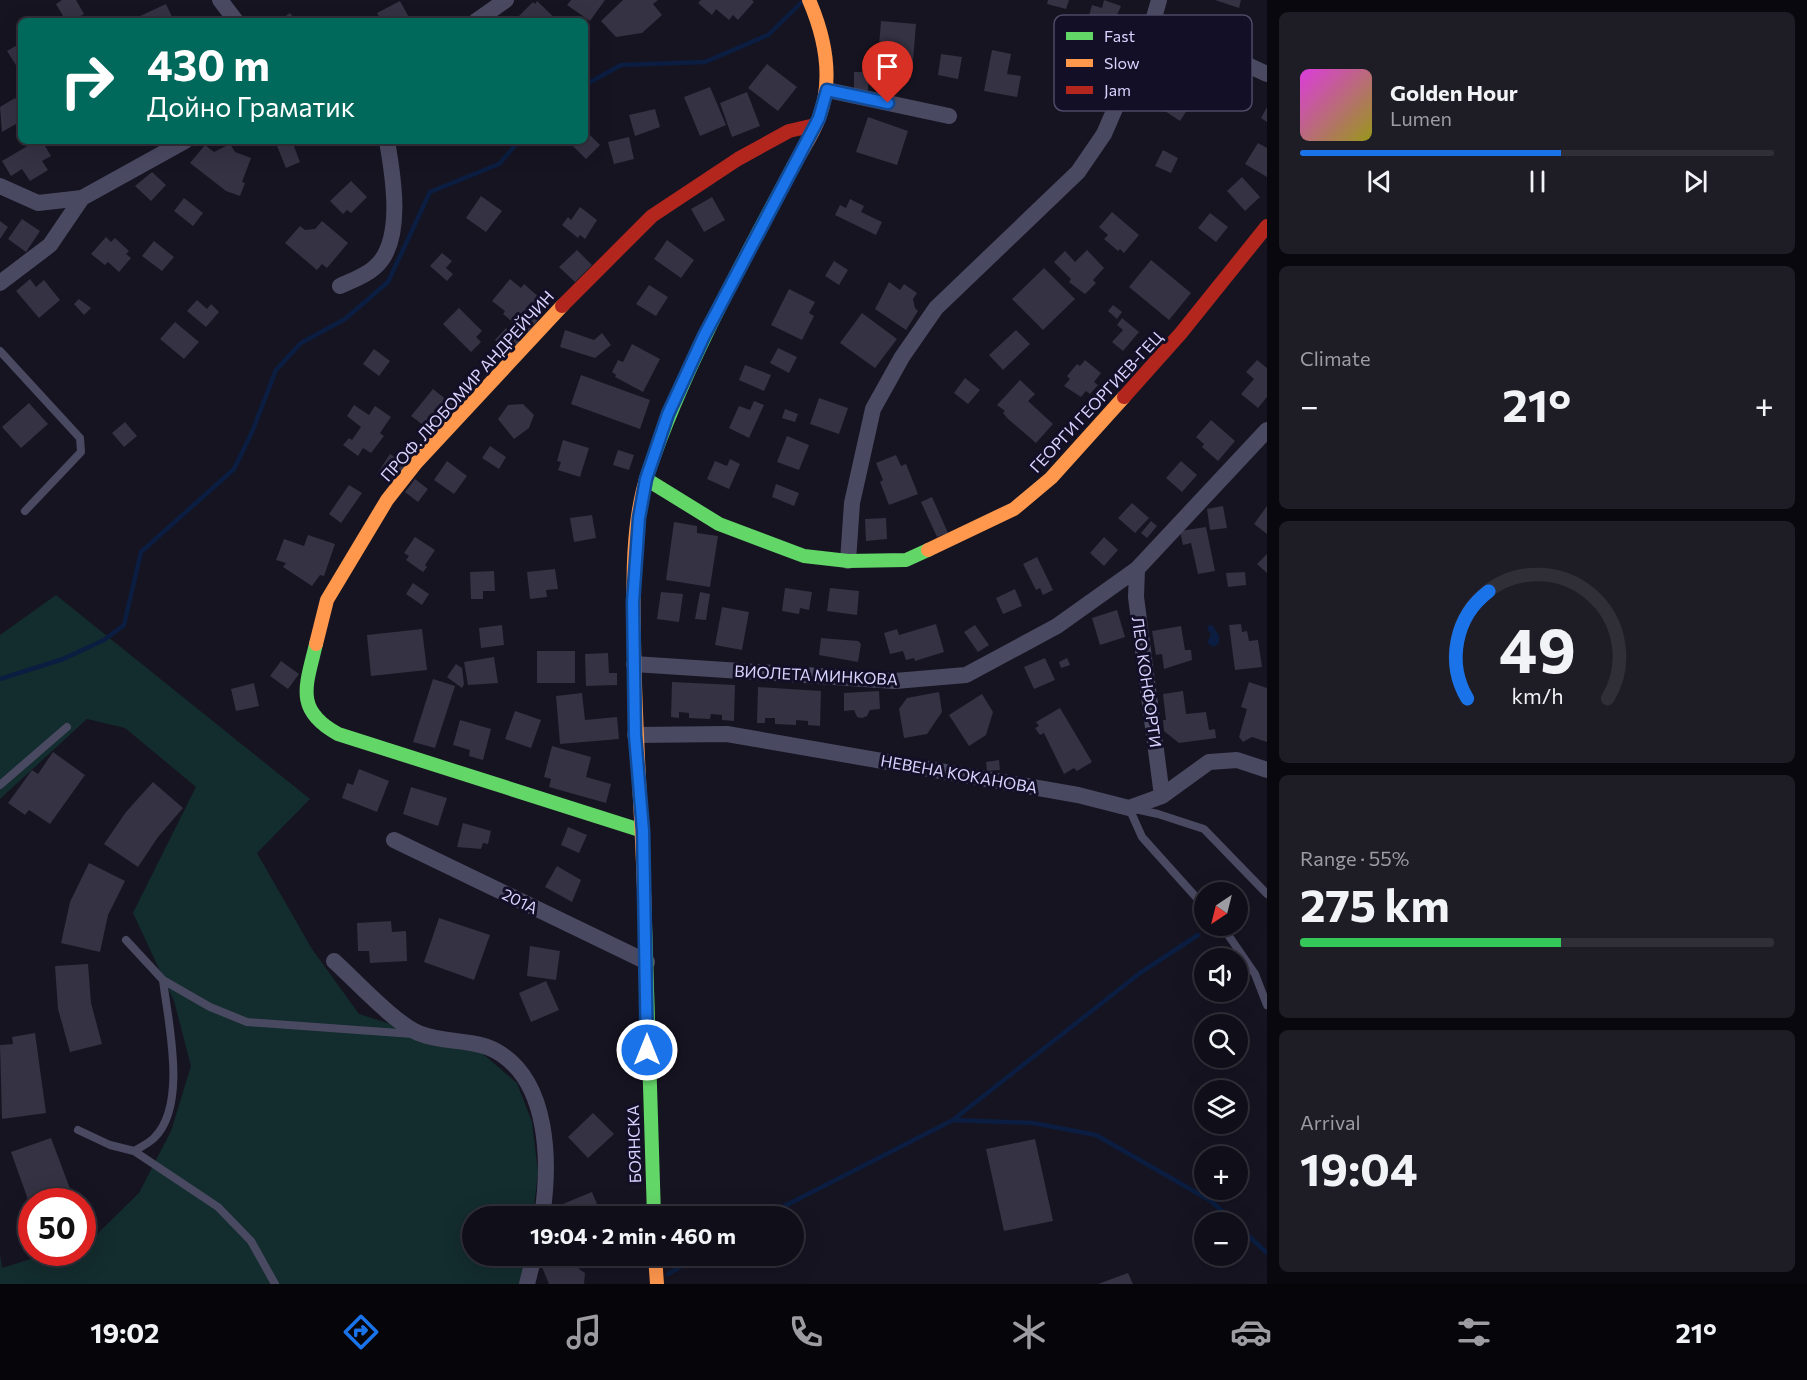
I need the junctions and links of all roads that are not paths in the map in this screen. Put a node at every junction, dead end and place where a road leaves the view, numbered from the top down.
1 (220, 0) edge
2 (507, 0) edge
3 (809, 0) edge
4 (1159, 0) edge
5 (1155, 15) edge
6 (234, 18) edge
7 (480, 18) edge
8 (1252, 67) edge
9 (1267, 74) edge
10 (827, 90) junction
11 (1114, 111) edge
12 (949, 116) dead end
13 (815, 124) junction
14 (180, 144) edge
15 (387, 144) edge
16 (0, 186) edge
17 (82, 198) junction
18 (1267, 226) edge
19 (0, 283) edge
20 (340, 286) dead end
21 (0, 351) edge
22 (1267, 430) edge
23 (646, 479) junction
24 (25, 512) dead end
25 (848, 561) junction
26 (1137, 569) junction
27 (634, 664) junction
28 (68, 727) dead end
29 (635, 735) junction
30 (1267, 770) edge
31 (0, 784) edge
32 (1162, 796) junction
33 (1129, 808) junction
34 (643, 831) junction
35 (394, 840) dead end
36 (1267, 894) edge
37 (1194, 895) edge
38 (1229, 936) edge
39 (126, 940) dead end
40 (334, 961) dead end
41 (647, 962) junction
42 (163, 980) junction
43 (1267, 1005) edge
44 (420, 1034) junction
45 (78, 1130) dead end
46 (135, 1151) junction
47 (543, 1206) edge
48 (654, 1206) edge
49 (532, 1266) edge
50 (656, 1266) edge
51 (274, 1284) edge
52 (527, 1284) edge
53 (657, 1284) edge

1 - 6 street
2 - 7 street
3 - 10 street, БОЯНСКА
4 - 5 street
8 - 9 street
10 - 12 street
10 - 13 street, БОЯНСКА
11 - 25 street
13 - 23 street, БОЯНСКА
13 - 34 street, ПРОФ. ЛЮБОМИР АНДРЕЙЧИН
14 - 17 street
15 - 20 street
16 - 17 street
17 - 19 street
18 - 25 street, ГЕОРГИ ГЕОРГИЕВ-ГЕЦ
21 - 24 lane
22 - 26 street, ВИОЛЕТА МИНКОВА
23 - 25 street, ГЕОРГИ ГЕОРГИЕВ-ГЕЦ
23 - 27 street, БОЯНСКА
26 - 27 street, ВИОЛЕТА МИНКОВА
26 - 32 street, ЛЕО КОНФОРТИ
27 - 29 street, БОЯНСКА
28 - 31 lane
29 - 33 street, НЕВЕНА КОКАНОВА
29 - 34 street, БОЯНСКА
30 - 32 street
32 - 33 street
33 - 36 lane
33 - 37 lane
34 - 41 street, БОЯНСКА
35 - 41 street, 201А
38 - 43 lane
39 - 42 lane
40 - 44 street
41 - 48 street, БОЯНСКА
42 - 44 lane
42 - 46 lane
44 - 47 street
45 - 46 lane
46 - 51 lane
49 - 52 street
50 - 53 street

